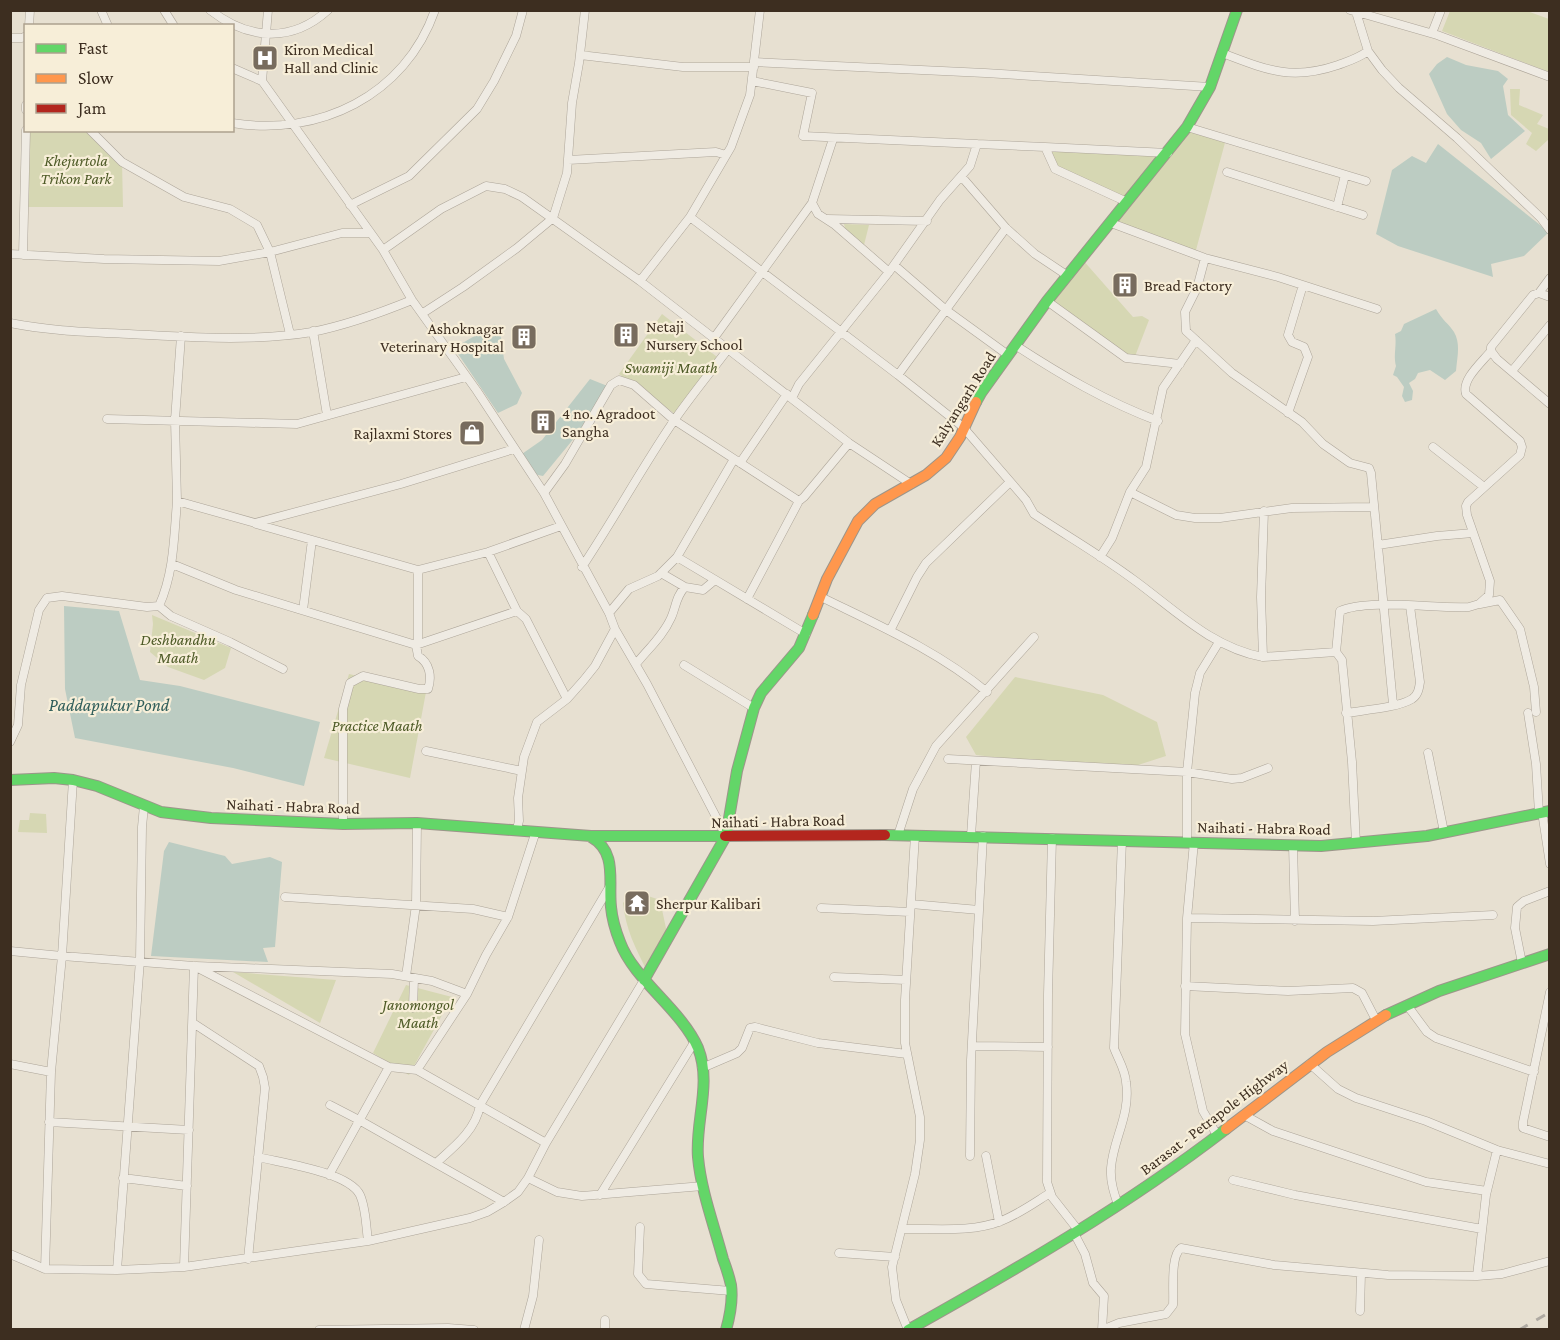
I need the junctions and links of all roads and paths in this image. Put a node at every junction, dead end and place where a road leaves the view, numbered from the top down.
1 (101, 10) edge
2 (164, 10) edge
3 (210, 10) edge
4 (268, 10) edge
5 (328, 10) edge
6 (435, 10) edge
7 (523, 10) edge
8 (585, 10) edge
9 (760, 10) edge
10 (1237, 10) edge
11 (1441, 10) edge
12 (1353, 11) edge
13 (107, 24) edge
14 (173, 24) edge
15 (228, 24) edge
16 (234, 26) edge
17 (1432, 33) junction
18 (266, 34) junction
19 (1368, 51) junction
20 (1222, 52) junction
21 (580, 55) junction
22 (754, 65) junction
23 (234, 69) edge
24 (1550, 77) edge
25 (262, 81) junction
26 (752, 81) junction
27 (1210, 87) junction
28 (234, 123) edge
29 (294, 125) junction
30 (1187, 128) junction
31 (26, 132) edge
32 (92, 132) edge
33 (833, 139) junction
34 (977, 144) junction
35 (1045, 147) junction
36 (1168, 153) junction
37 (726, 155) junction
38 (568, 160) junction
39 (1227, 171) dead end
40 (1346, 175) junction
41 (961, 176) junction
42 (1366, 181) dead end
43 (1127, 202) junction
44 (812, 203) junction
45 (350, 205) junction
46 (1337, 207) junction
47 (1363, 215) dead end
48 (690, 217) junction
49 (553, 218) junction
50 (825, 219) junction
51 (927, 221) junction
52 (1111, 223) junction
53 (1006, 228) junction
54 (1550, 230) edge
55 (370, 233) junction
56 (383, 250) junction
57 (270, 252) junction
58 (10, 254) edge
59 (23, 255) junction
60 (1205, 258) junction
61 (891, 269) junction
62 (763, 273) junction
63 (1068, 276) junction
64 (1550, 278) edge
65 (640, 280) junction
66 (1303, 285) junction
67 (1539, 293) junction
68 (1550, 297) edge
69 (412, 300) junction
70 (1047, 301) junction
71 (1377, 309) dead end
72 (946, 310) junction
73 (423, 313) junction
74 (10, 323) edge
75 (1550, 325) edge
76 (313, 332) junction
77 (841, 332) junction
78 (291, 334) junction
79 (181, 336) junction
80 (714, 338) junction
81 (1196, 340) junction
82 (728, 349) junction
83 (1012, 350) junction
84 (1491, 351) junction
85 (1180, 364) junction
86 (1512, 371) junction
87 (898, 375) junction
88 (466, 377) junction
89 (789, 396) junction
90 (1550, 404) edge
91 (1288, 413) junction
92 (327, 415) junction
93 (107, 419) dead end
94 (175, 420) junction
95 (674, 420) junction
96 (1158, 421) junction
97 (963, 427) junction
98 (849, 443) junction
99 (1433, 447) dead end
100 (514, 449) junction
101 (737, 461) junction
102 (1010, 482) junction
103 (911, 484) junction
104 (1484, 487) junction
105 (1130, 492) junction
106 (544, 493) junction
107 (177, 501) junction
108 (799, 501) junction
109 (1374, 507) junction
110 (1264, 511) junction
111 (255, 523) junction
112 (561, 526) junction
113 (1473, 533) junction
114 (312, 540) junction
115 (1378, 545) junction
116 (489, 552) junction
117 (677, 557) junction
118 (1100, 557) junction
119 (172, 564) junction
120 (582, 567) junction
121 (418, 570) junction
122 (661, 573) junction
123 (715, 580) junction
124 (685, 587) junction
125 (821, 597) junction
126 (747, 599) junction
127 (1479, 604) junction
128 (1383, 605) junction
129 (159, 606) junction
130 (1410, 606) junction
131 (303, 610) junction
132 (517, 611) junction
133 (609, 613) junction
134 (615, 629) junction
135 (890, 631) junction
136 (806, 634) junction
137 (1035, 637) dead end
138 (1219, 642) junction
139 (416, 645) junction
140 (1336, 652) junction
141 (1263, 657) junction
142 (636, 664) junction
143 (684, 665) dead end
144 (284, 669) dead end
145 (987, 692) junction
146 (567, 699) junction
147 (21, 700) junction
148 (10, 701) edge
149 (1393, 704) junction
150 (754, 708) junction
151 (1346, 713) junction
152 (10, 742) edge
153 (426, 751) dead end
154 (1428, 753) dead end
155 (948, 759) dead end
156 (976, 761) junction
157 (1268, 768) dead end
158 (522, 771) junction
159 (1187, 772) junction
160 (10, 780) edge
161 (73, 780) junction
162 (144, 806) junction
163 (1544, 812) edge
164 (417, 823) junction
165 (343, 824) junction
166 (517, 829) junction
167 (536, 831) junction
168 (1444, 832) junction
169 (898, 835) junction
170 (915, 835) junction
171 (591, 836) junction
172 (726, 836) junction
173 (970, 836) junction
174 (983, 837) junction
175 (1052, 838) junction
176 (1122, 840) junction
177 (1191, 842) junction
178 (1356, 843) junction
179 (1293, 845) junction
180 (1550, 864) edge
181 (610, 885) junction
182 (1550, 891) edge
183 (285, 897) dead end
184 (416, 905) junction
185 (820, 908) dead end
186 (910, 908) junction
187 (979, 910) junction
188 (1493, 915) dead end
189 (508, 917) junction
190 (1187, 918) junction
191 (1295, 921) junction
192 (10, 951) edge
193 (1550, 954) edge
194 (62, 956) junction
195 (140, 960) junction
196 (1522, 963) junction
197 (194, 966) junction
198 (410, 977) junction
199 (834, 977) dead end
200 (644, 980) junction
201 (906, 980) junction
202 (1185, 986) junction
203 (1550, 992) edge
204 (467, 994) junction
205 (1407, 1005) junction
206 (412, 1008) dead end
207 (1376, 1020) junction
208 (193, 1023) junction
209 (695, 1041) junction
210 (972, 1046) junction
211 (1048, 1047) junction
212 (907, 1054) junction
213 (10, 1064) edge
214 (1310, 1064) junction
215 (389, 1067) junction
216 (702, 1068) junction
217 (417, 1070) junction
218 (51, 1072) junction
219 (1534, 1072) junction
220 (330, 1105) dead end
221 (480, 1105) junction
222 (1244, 1115) junction
223 (359, 1120) junction
224 (49, 1122) junction
225 (127, 1127) junction
226 (189, 1130) junction
227 (1217, 1135) junction
228 (1550, 1137) edge
229 (546, 1143) junction
230 (1497, 1150) junction
231 (970, 1156) dead end
232 (986, 1156) dead end
233 (258, 1157) junction
234 (436, 1163) junction
235 (1550, 1164) edge
236 (329, 1175) junction
237 (123, 1178) junction
238 (528, 1178) junction
239 (1233, 1180) dead end
240 (187, 1186) junction
241 (703, 1186) junction
242 (1487, 1191) junction
243 (1050, 1192) junction
244 (600, 1195) junction
245 (504, 1202) junction
246 (1118, 1205) junction
247 (999, 1222) junction
248 (640, 1227) dead end
249 (902, 1229) junction
250 (1482, 1229) junction
251 (1076, 1231) junction
252 (539, 1240) dead end
253 (368, 1241) junction
254 (839, 1253) dead end
255 (10, 1254) edge
256 (895, 1257) junction
257 (248, 1259) junction
258 (1550, 1261) edge
259 (184, 1267) junction
260 (45, 1269) junction
261 (117, 1269) junction
262 (1361, 1273) junction
263 (1477, 1276) junction
264 (731, 1291) junction
265 (1360, 1311) dead end
266 (605, 1320) dead end
267 (922, 1326) edge
268 (320, 1329) edge
269 (474, 1329) edge
270 (524, 1329) edge
271 (605, 1329) edge
272 (726, 1329) edge
273 (908, 1329) edge
274 (1102, 1329) edge

1 - 13 street
2 - 14 street
3 - 15 street
4 - 18 street
5 - 18 street
6 - 29 street
7 - 45 street
8 - 21 street
9 - 22 street
10 - 20 main road, Kalyangarh Road
11 - 17 street
12 - 17 street
12 - 19 street
16 - 18 street
17 - 24 street
18 - 25 street
19 - 20 street
19 - 54 street
20 - 27 main road, Kalyangarh Road
21 - 22 street
21 - 38 street
22 - 26 street
22 - 27 street
23 - 25 street
25 - 29 street
26 - 33 street
26 - 37 street
27 - 30 main road, Kalyangarh Road
28 - 29 street
29 - 45 street
30 - 36 main road, Kalyangarh Road
30 - 40 street
31 - 59 street
32 - 57 street
33 - 34 street
33 - 44 street
34 - 35 street
34 - 41 street
35 - 36 street
35 - 43 street
36 - 43 main road, Kalyangarh Road
37 - 38 street
37 - 48 street
38 - 49 street
39 - 46 street
40 - 42 street
40 - 46 street
41 - 51 street
41 - 53 street
43 - 52 main road, Kalyangarh Road
44 - 50 street
44 - 62 street
45 - 55 street
46 - 47 street
48 - 62 street
48 - 65 street
49 - 56 street
49 - 65 street
49 - 73 street
50 - 51 street
50 - 61 street
51 - 61 street
52 - 60 street
52 - 63 main road, Kalyangarh Road
53 - 63 street
53 - 72 street
55 - 56 street
55 - 57 street
56 - 69 street
57 - 59 street
57 - 78 street
58 - 59 street
60 - 66 street
60 - 81 street
61 - 72 street
61 - 77 street
62 - 77 street
62 - 80 street
63 - 70 main road, Kalyangarh Road
64 - 67 street
65 - 80 street
66 - 71 street
66 - 91 street
67 - 68 street
67 - 84 street
69 - 73 street
69 - 76 street
70 - 83 main road, Kalyangarh Road
70 - 85 street
72 - 83 street
72 - 87 street
73 - 88 street
74 - 79 street
75 - 86 street
76 - 78 street
76 - 92 street
77 - 87 street
77 - 89 street
78 - 79 street
79 - 94 street
80 - 82 street
81 - 85 street
81 - 91 street
82 - 89 street
82 - 95 street
83 - 96 street
83 - 97 main road, Kalyangarh Road
84 - 86 street
84 - 104 street
85 - 96 street
86 - 90 street
87 - 97 street
88 - 92 street
88 - 100 street
89 - 98 street
89 - 101 street
91 - 109 street
92 - 94 street
93 - 94 street
94 - 107 street
95 - 101 street
95 - 106 street
95 - 120 street
96 - 105 street
97 - 102 street
97 - 103 main road, Kalyangarh Road
98 - 103 street
98 - 108 street
99 - 104 street
100 - 106 street
100 - 111 street
101 - 108 street
101 - 117 street
102 - 118 street
102 - 135 street
103 - 125 main road, Kalyangarh Road
104 - 113 street
105 - 110 street
105 - 118 street
106 - 112 street
107 - 111 street
107 - 119 street
108 - 126 street
109 - 110 street
109 - 115 street
110 - 141 street
111 - 114 street
112 - 116 street
112 - 120 street
113 - 115 street
113 - 127 street
114 - 121 street
114 - 131 street
115 - 128 street
116 - 121 street
116 - 132 street
117 - 122 street
117 - 123 street
118 - 138 street
119 - 129 street
119 - 131 street
120 - 133 street
121 - 139 street
122 - 124 street
122 - 133 street
123 - 124 street
123 - 126 street
124 - 142 street
125 - 135 street
125 - 136 main road, Kalyangarh Road
126 - 136 street
127 - 130 street
127 - 163 street
128 - 130 street
128 - 140 street
128 - 149 street
129 - 144 street
129 - 147 street
130 - 149 street
131 - 139 street
132 - 139 street
132 - 146 street
133 - 134 street
134 - 142 street
134 - 146 street
135 - 145 street
136 - 150 main road, Kalyangarh Road
137 - 145 street
138 - 141 street
138 - 159 street
139 - 165 street
140 - 141 street
140 - 151 street
142 - 172 street
143 - 150 street
145 - 169 street
146 - 158 street
147 - 148 street
147 - 152 street
149 - 151 street
150 - 172 main road, Kalyangarh Road
151 - 178 street
153 - 158 street
154 - 168 street
155 - 156 street
156 - 159 street
156 - 173 street
157 - 159 street
158 - 166 street
159 - 177 street
160 - 161 main road, Naihati - Habra Road
161 - 162 main road, Naihati - Habra Road
161 - 194 street
162 - 165 main road, Naihati - Habra Road
162 - 195 street
163 - 168 main road, Naihati - Habra Road
163 - 180 street
164 - 165 main road, Naihati - Habra Road
164 - 166 main road, Naihati - Habra Road
164 - 184 street
166 - 167 main road, Naihati - Habra Road
167 - 171 main road, Naihati - Habra Road
167 - 189 street
168 - 178 main road, Naihati - Habra Road
169 - 170 main road, Naihati - Habra Road
169 - 172 main road, Naihati - Habra Road
170 - 173 main road, Naihati - Habra Road
170 - 186 street
171 - 172 main road, Naihati - Habra Road
171 - 181 main road
172 - 200 main road
173 - 174 main road, Naihati - Habra Road
174 - 175 main road, Naihati - Habra Road
174 - 187 street
175 - 176 main road, Naihati - Habra Road
175 - 211 street
176 - 177 main road, Naihati - Habra Road
176 - 246 street
177 - 179 main road, Naihati - Habra Road
177 - 190 street
178 - 179 main road, Naihati - Habra Road
179 - 191 street
181 - 200 main road
181 - 221 street
182 - 196 street
183 - 184 street
184 - 189 street
184 - 198 street
185 - 186 street
186 - 187 street
186 - 201 street
187 - 210 street
188 - 191 street
189 - 204 street
190 - 191 street
190 - 202 street
192 - 194 street
193 - 196 main road, Barasat - Petrapole Highway
194 - 195 street
194 - 218 street
195 - 197 street
195 - 225 street
196 - 205 main road, Barasat - Petrapole Highway
197 - 198 street
197 - 208 street
197 - 215 street
198 - 204 street
198 - 206 street
199 - 201 street
200 - 209 main road
200 - 229 street
201 - 212 street
202 - 207 street
202 - 227 street
203 - 219 street
204 - 217 street
205 - 207 main road, Barasat - Petrapole Highway
205 - 219 street
207 - 214 main road, Barasat - Petrapole Highway
208 - 226 street
208 - 233 street
209 - 216 main road
209 - 244 street
210 - 211 street
210 - 231 street
211 - 243 street
212 - 216 street
212 - 249 street
213 - 218 street
214 - 222 main road, Barasat - Petrapole Highway
214 - 230 street
215 - 217 street
215 - 223 street
216 - 241 main road
217 - 221 street
218 - 224 street
219 - 228 street
220 - 223 street
221 - 229 street
221 - 234 street
222 - 227 main road, Barasat - Petrapole Highway
222 - 242 street
223 - 234 street
223 - 236 street
224 - 225 street
224 - 260 street
225 - 226 street
225 - 237 street
226 - 240 street
227 - 246 main road, Barasat - Petrapole Highway
229 - 238 street
230 - 235 street
230 - 242 street
232 - 247 street
233 - 236 street
233 - 257 street
234 - 245 street
236 - 253 street
237 - 240 street
237 - 261 street
238 - 244 street
238 - 245 street
239 - 250 street
240 - 259 street
241 - 244 street
241 - 264 main road
242 - 250 street
243 - 247 street
243 - 251 street
245 - 253 street
246 - 251 main road, Barasat - Petrapole Highway
247 - 249 street
248 - 264 street
249 - 256 street
250 - 263 street
251 - 267 main road, Barasat - Petrapole Highway
251 - 274 street
252 - 270 street
253 - 257 street
254 - 256 street
255 - 260 street
256 - 273 street
257 - 259 street
258 - 263 street
259 - 261 street
260 - 261 street
262 - 263 street
262 - 265 street
262 - 274 street
264 - 272 main road
266 - 271 street
267 - 273 main road, Barasat - Petrapole Highway
268 - 269 street

